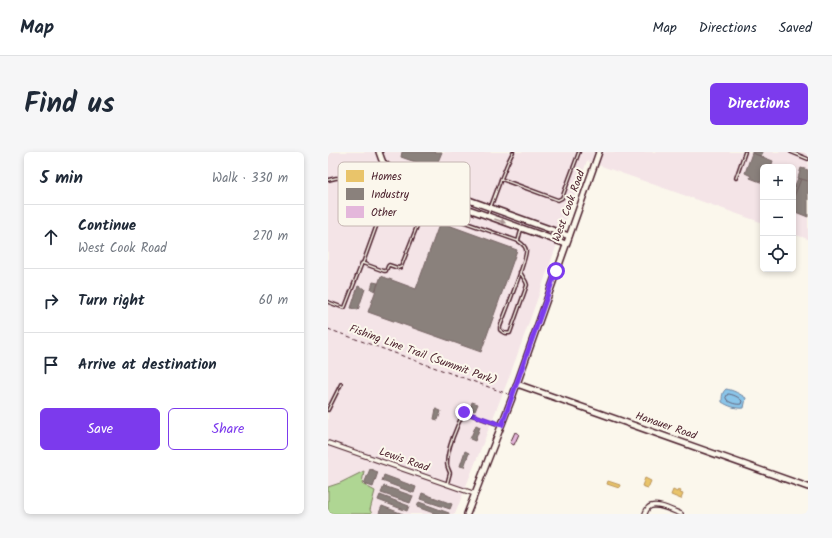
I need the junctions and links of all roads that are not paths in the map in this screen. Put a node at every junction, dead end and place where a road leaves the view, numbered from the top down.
1 (379, 152) edge
2 (513, 152) edge
3 (579, 152) edge
4 (599, 152) edge
5 (745, 152) edge
6 (791, 152) edge
7 (808, 159) edge
8 (382, 160) edge
9 (736, 178) dead end
10 (338, 179) edge
11 (501, 179) junction
12 (328, 180) edge
13 (470, 201) edge
14 (490, 208) junction
15 (470, 210) edge
16 (488, 216) junction
17 (525, 220) junction
18 (470, 224) edge
19 (376, 226) edge
20 (417, 226) edge
21 (522, 229) junction
22 (569, 236) junction
23 (518, 241) junction
24 (566, 244) junction
25 (362, 264) junction
26 (520, 272) junction
27 (328, 302) edge
28 (341, 384) dead end
29 (517, 384) junction
30 (328, 410) edge
31 (502, 425) junction
32 (328, 442) edge
33 (447, 484) junction
34 (808, 487) edge
35 (475, 494) junction
36 (467, 514) edge
37 (645, 514) edge
38 (681, 514) edge

1 - 8 street
2 - 11 lane
3 - 11 lane
4 - 22 street, West Cook Road
5 - 9 lane
6 - 7 lane
10 - 12 lane
11 - 14 lane
13 - 14 street
14 - 16 lane
14 - 17 street
15 - 16 street
16 -> 21 street
17 - 21 lane
17 - 22 street
18 - 23 lane
19 - 25 lane
20 - 25 lane
21 - 23 lane
21 - 24 street
22 - 24 street, West Cook Road
23 - 26 lane
24 - 29 street, West Cook Road
25 - 27 lane
26 - 26 lane
28 - 30 lane
29 - 31 street, West Cook Road
29 - 34 street, Hanauer Road
31 - 33 lane
31 - 35 street, West Cook Road
32 - 33 street, Lewis Road
33 - 35 street, Lewis Road
35 - 36 street, West Cook Road
37 - 38 street

